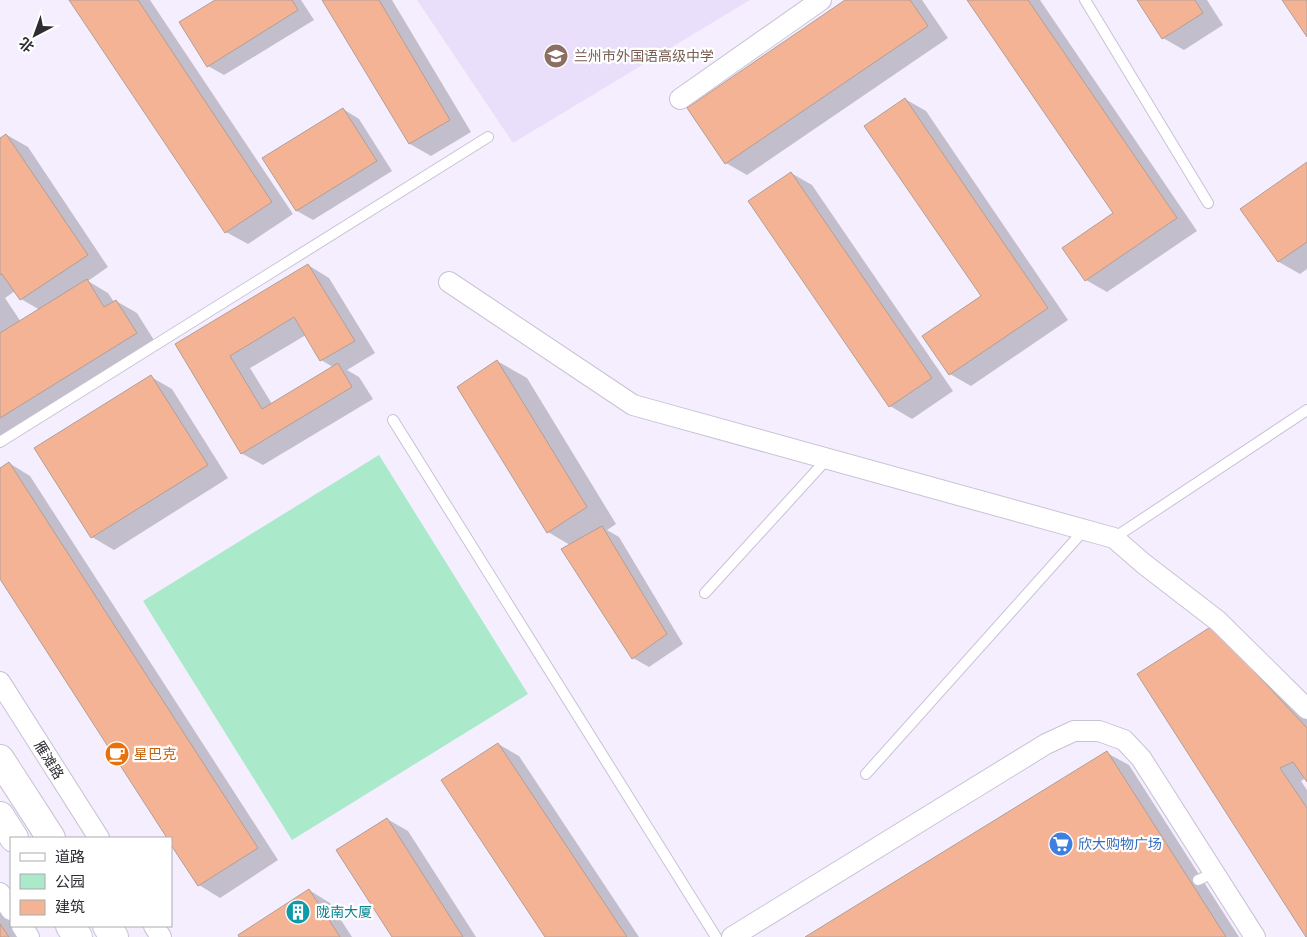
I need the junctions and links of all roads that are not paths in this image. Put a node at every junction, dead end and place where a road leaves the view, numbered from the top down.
1 (821, 0) edge
2 (1085, 0) edge
3 (680, 100) dead end
4 (488, 137) dead end
5 (1208, 203) dead end
6 (449, 282) dead end
7 (1307, 410) edge
8 (393, 420) dead end
9 (0, 442) edge
10 (827, 458) junction
11 (1085, 529) junction
12 (1114, 538) junction
13 (705, 593) dead end
14 (0, 682) edge
15 (1307, 709) edge
16 (0, 759) edge
17 (866, 774) dead end
18 (0, 816) edge
19 (13, 837) edge
20 (50, 837) edge
21 (98, 837) edge
22 (0, 893) edge
23 (10, 908) edge
24 (716, 937) edge
25 (732, 937) edge
26 (1255, 937) edge

1 - 3 street
2 - 5 lane
4 - 9 lane
6 - 10 street
7 - 12 lane
8 - 24 lane
10 - 11 street
10 - 13 lane
11 - 12 street
11 - 17 lane
12 - 15 street
14 - 21 street, 雁滩路
16 - 20 main road
18 - 19 main road
22 - 23 street
25 - 26 street

